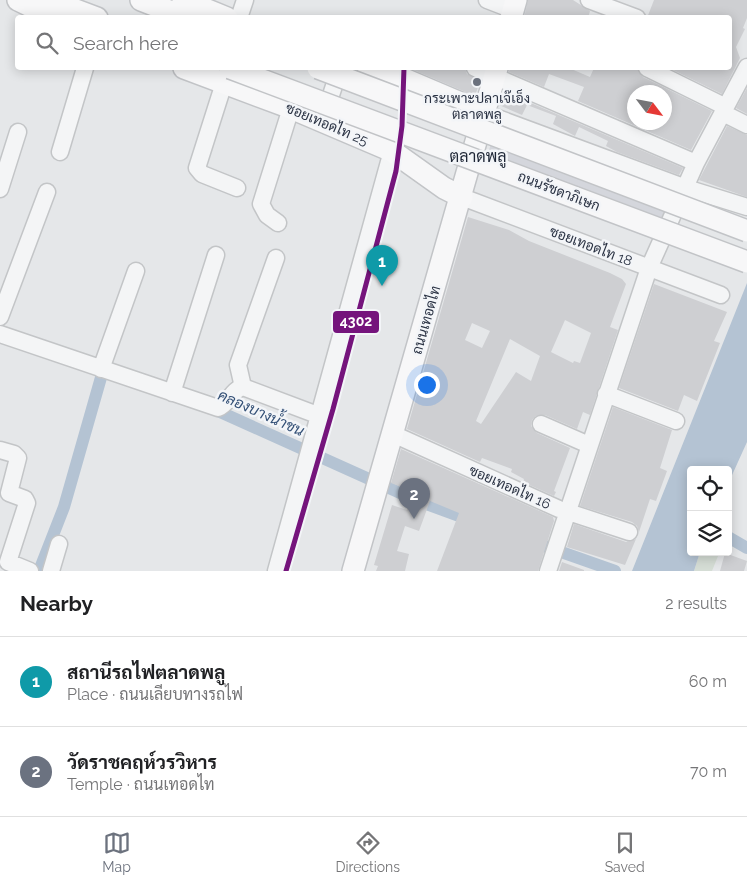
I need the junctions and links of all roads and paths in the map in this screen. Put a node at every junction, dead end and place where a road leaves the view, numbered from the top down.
1 (18, 0) edge
2 (141, 0) edge
3 (183, 0) edge
4 (246, 0) edge
5 (487, 0) edge
6 (589, 0) edge
7 (54, 5) edge
8 (514, 9) edge
9 (87, 15) edge
10 (179, 15) edge
11 (220, 15) edge
12 (240, 15) edge
13 (630, 15) edge
14 (747, 67) edge
15 (84, 70) edge
16 (196, 70) edge
17 (323, 70) edge
18 (339, 70) edge
19 (375, 70) edge
20 (650, 70) edge
21 (496, 72) edge
22 (227, 75) edge
23 (291, 108) junction
24 (725, 110) junction
25 (484, 113) junction
26 (313, 117) junction
27 (747, 125) edge
28 (18, 132) dead end
29 (392, 151) junction
30 (60, 152) dead end
31 (696, 163) junction
32 (237, 188) dead end
33 (686, 188) junction
34 (0, 190) edge
35 (47, 192) dead end
36 (462, 197) junction
37 (747, 207) edge
38 (278, 223) dead end
39 (747, 231) edge
40 (216, 255) dead end
41 (276, 258) dead end
42 (747, 262) edge
43 (649, 268) junction
44 (136, 271) dead end
45 (721, 295) dead end
46 (0, 317) edge
47 (0, 334) edge
48 (101, 369) junction
49 (243, 387) junction
50 (172, 393) junction
51 (606, 394) junction
52 (320, 416) junction
53 (676, 421) dead end
54 (541, 424) dead end
55 (393, 434) junction
56 (589, 444) junction
57 (0, 450) edge
58 (567, 512) junction
59 (629, 532) dead end
60 (59, 544) dead end
61 (550, 565) edge
62 (30, 571) edge
63 (51, 571) edge
64 (276, 571) edge
65 (353, 571) edge

1 - 7 main road
2 - 10 main road
3 - 11 main road
4 - 12 street
5 - 8 street
6 - 13 street
7 - 9 main road
14 - 24 street
15 - 30 street
16 - 22 main road, ซอยเทอดไท 25
17 - 39 main road, bridge
18 - 26 street
19 - 25 main road
20 - 24 street
21 - 25 main road, ถนนเทอดไท
21 - 31 street
22 - 23 main road, ซอยเทอดไท 25
22 - 32 street
22 - 42 main road, ถนนรัชดาภิเษก, bridge
23 - 26 main road, ซอยเทอดไท 25
23 - 38 street
24 - 27 street
24 - 31 street
25 - 33 street
25 - 36 main road, ถนนเทอดไท
26 - 29 main road, ซอยเทอดไท 25
28 - 34 street
29 - 36 main road, ซอยเทอดไท 25
29 - 52 street
31 - 33 street
33 - 37 street
33 - 43 street
35 - 46 street
36 - 43 street, ซอยเทอดไท 18
36 - 55 main road, ถนนเทอดไท
40 - 50 street
41 - 49 street
43 - 45 street, ซอยเทอดไท 18
43 - 51 street
44 - 48 street
47 - 48 street
48 - 50 street
49 - 50 street
49 - 52 street
51 - 53 street
51 - 56 street
52 - 64 street
54 - 56 street
55 - 58 street, ซอยเทอดไท 16
55 - 65 main road, ถนนเทอดไท
56 - 58 street
57 - 62 street
58 - 59 street, ซอยเทอดไท 16
58 - 61 street
60 - 63 street

